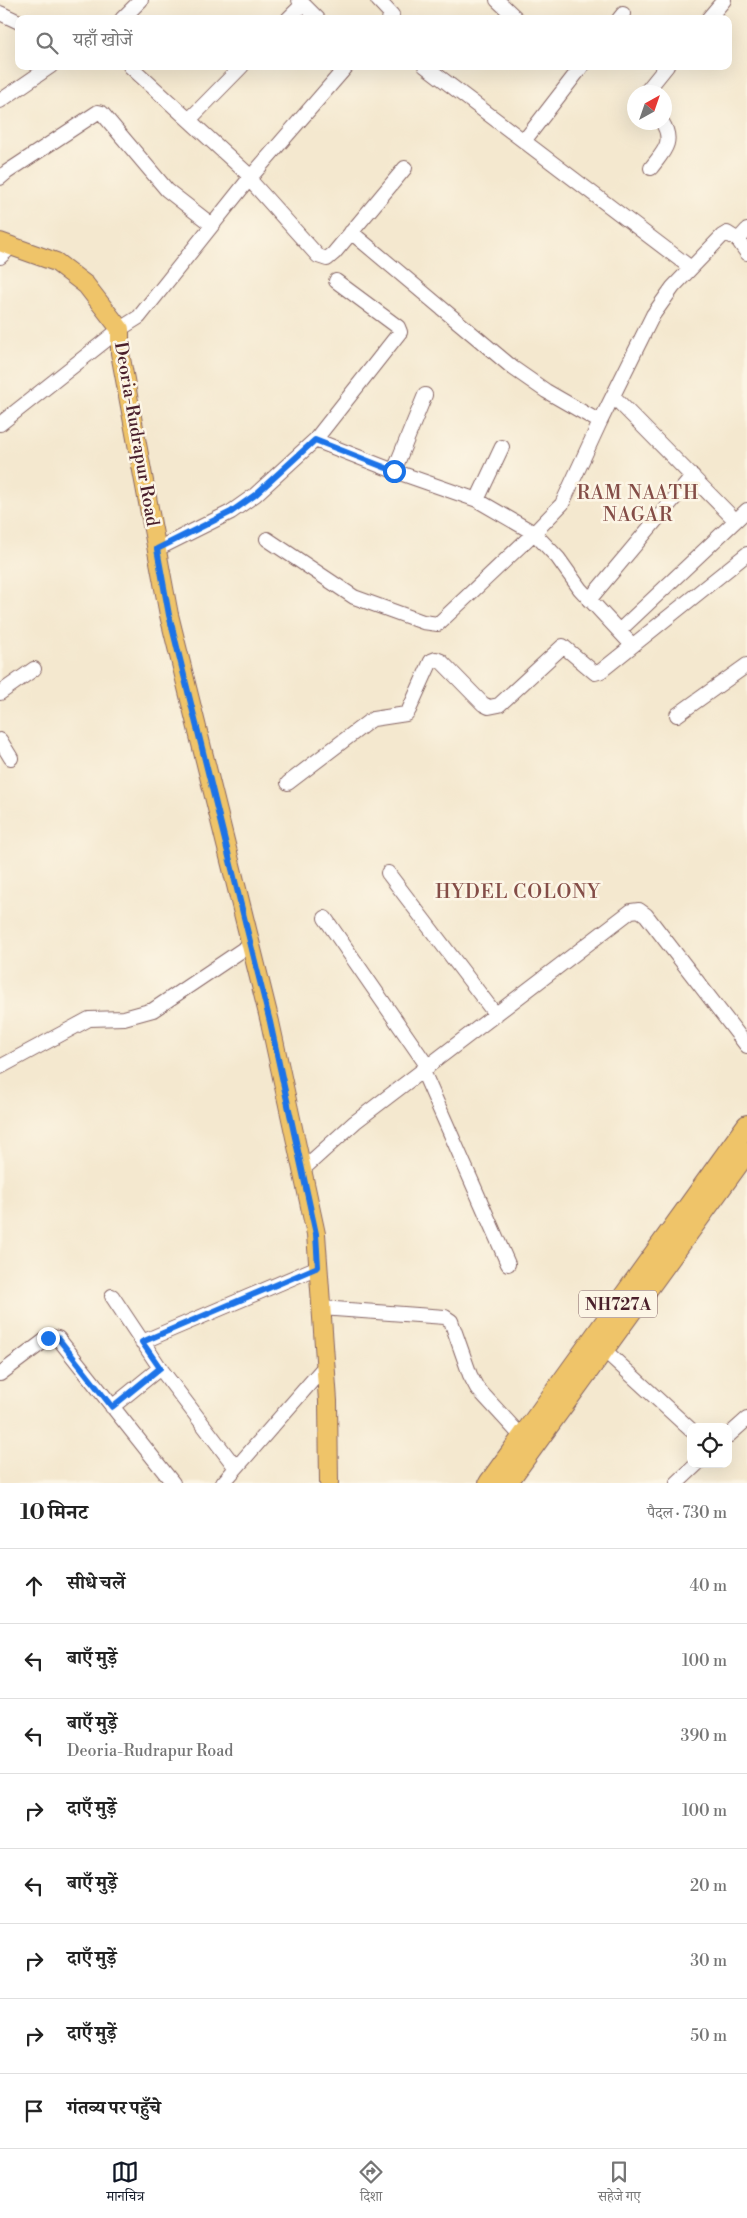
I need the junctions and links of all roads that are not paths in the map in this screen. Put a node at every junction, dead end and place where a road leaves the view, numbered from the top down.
1 (142, 0) edge
2 (378, 0) edge
3 (497, 0) edge
4 (724, 0) edge
5 (301, 2) edge
6 (0, 13) edge
7 (126, 15) edge
8 (291, 15) edge
9 (314, 15) edge
10 (390, 15) edge
11 (513, 15) edge
12 (711, 15) edge
13 (15, 20) edge
14 (45, 70) edge
15 (134, 70) edge
16 (238, 70) edge
17 (344, 70) edge
18 (430, 70) edge
19 (574, 70) edge
20 (664, 70) edge
21 (652, 85) edge
22 (0, 101) edge
23 (190, 120) junction
24 (667, 130) edge
25 (524, 141) junction
26 (405, 168) dead end
27 (651, 168) dead end
28 (0, 178) edge
29 (250, 178) junction
30 (212, 225) junction
31 (351, 232) junction
32 (742, 235) edge
33 (4, 248) edge
34 (747, 253) edge
35 (691, 268) junction
36 (336, 281) dead end
37 (120, 329) junction
38 (425, 395) dead end
39 (613, 396) junction
40 (600, 422) junction
41 (0, 424) edge
42 (315, 440) junction
43 (502, 447) dead end
44 (394, 471) junction
45 (693, 476) junction
46 (477, 500) junction
47 (747, 510) edge
48 (735, 520) junction
49 (534, 534) junction
50 (267, 539) dead end
51 (157, 549) junction
52 (747, 554) edge
53 (589, 600) junction
54 (618, 631) junction
55 (632, 645) junction
56 (747, 664) edge
57 (34, 669) dead end
58 (0, 694) edge
59 (677, 715) dead end
60 (0, 740) edge
61 (12, 758) dead end
62 (288, 782) dead end
63 (388, 873) dead end
64 (325, 918) dead end
65 (251, 944) junction
66 (496, 1015) junction
67 (747, 1046) edge
68 (0, 1067) edge
69 (425, 1069) junction
70 (747, 1125) edge
71 (747, 1152) edge
72 (302, 1170) junction
73 (508, 1264) dead end
74 (318, 1267) junction
75 (112, 1296) dead end
76 (321, 1308) junction
77 (142, 1342) junction
78 (604, 1349) junction
79 (325, 1366) junction
80 (160, 1368) junction
81 (1, 1372) edge
82 (112, 1407) junction
83 (747, 1419) edge
84 (687, 1426) edge
85 (732, 1432) edge
86 (522, 1437) junction
87 (236, 1468) junction
88 (693, 1468) edge
89 (173, 1483) edge
90 (223, 1483) edge
91 (328, 1483) edge
92 (489, 1483) edge
93 (508, 1483) edge
94 (677, 1483) edge

1 - 7 street
2 - 10 street
3 - 11 street
4 - 12 street
5 - 8 street
5 - 9 street
6 - 13 street
14 - 22 street
15 - 23 street
16 - 23 street
17 - 29 street
18 - 25 street
19 - 25 street
20 - 21 street
23 - 29 street
24 - 27 street
25 - 35 street
26 - 31 street
28 - 30 street
29 - 30 street
29 - 31 street
30 - 37 street
31 - 40 street
32 - 34 street
32 - 35 street
33 - 37 main road, Deoria-Rudrapur Road
35 - 39 street
36 - 42 street
37 - 41 street
37 - 51 main road, Deoria-Rudrapur Road
38 - 44 street
39 - 40 street
39 - 45 street
40 - 49 street
42 - 44 street
42 - 51 street
43 - 46 street
44 - 46 street
45 - 48 street
45 - 53 street
46 - 49 street
47 - 48 street
48 - 54 street
49 - 50 street
49 - 53 street
51 - 65 main road, Deoria-Rudrapur Road
52 - 55 street
53 - 54 street
54 - 55 street
55 - 62 street
56 - 59 street
57 - 58 street
60 - 61 street
63 - 66 street
64 - 69 street
65 - 68 street
65 - 72 main road, Deoria-Rudrapur Road
66 - 67 street
66 - 69 street
69 - 72 street
69 - 73 street
70 - 86 highway, NH727A
71 - 78 highway, NH727A
72 - 74 main road, Deoria-Rudrapur Road
74 - 76 main road, Deoria-Rudrapur Road
74 - 77 street
75 - 77 street
76 - 79 main road, Deoria-Rudrapur Road
76 - 86 street
77 - 80 street
78 - 84 street
78 - 93 highway, NH727A
79 - 87 street
79 - 91 main road, Deoria-Rudrapur Road
80 - 82 street
80 - 87 street
81 - 82 street
82 - 89 street
83 - 85 street
86 - 92 highway, NH727A
87 - 90 street
88 - 94 street

